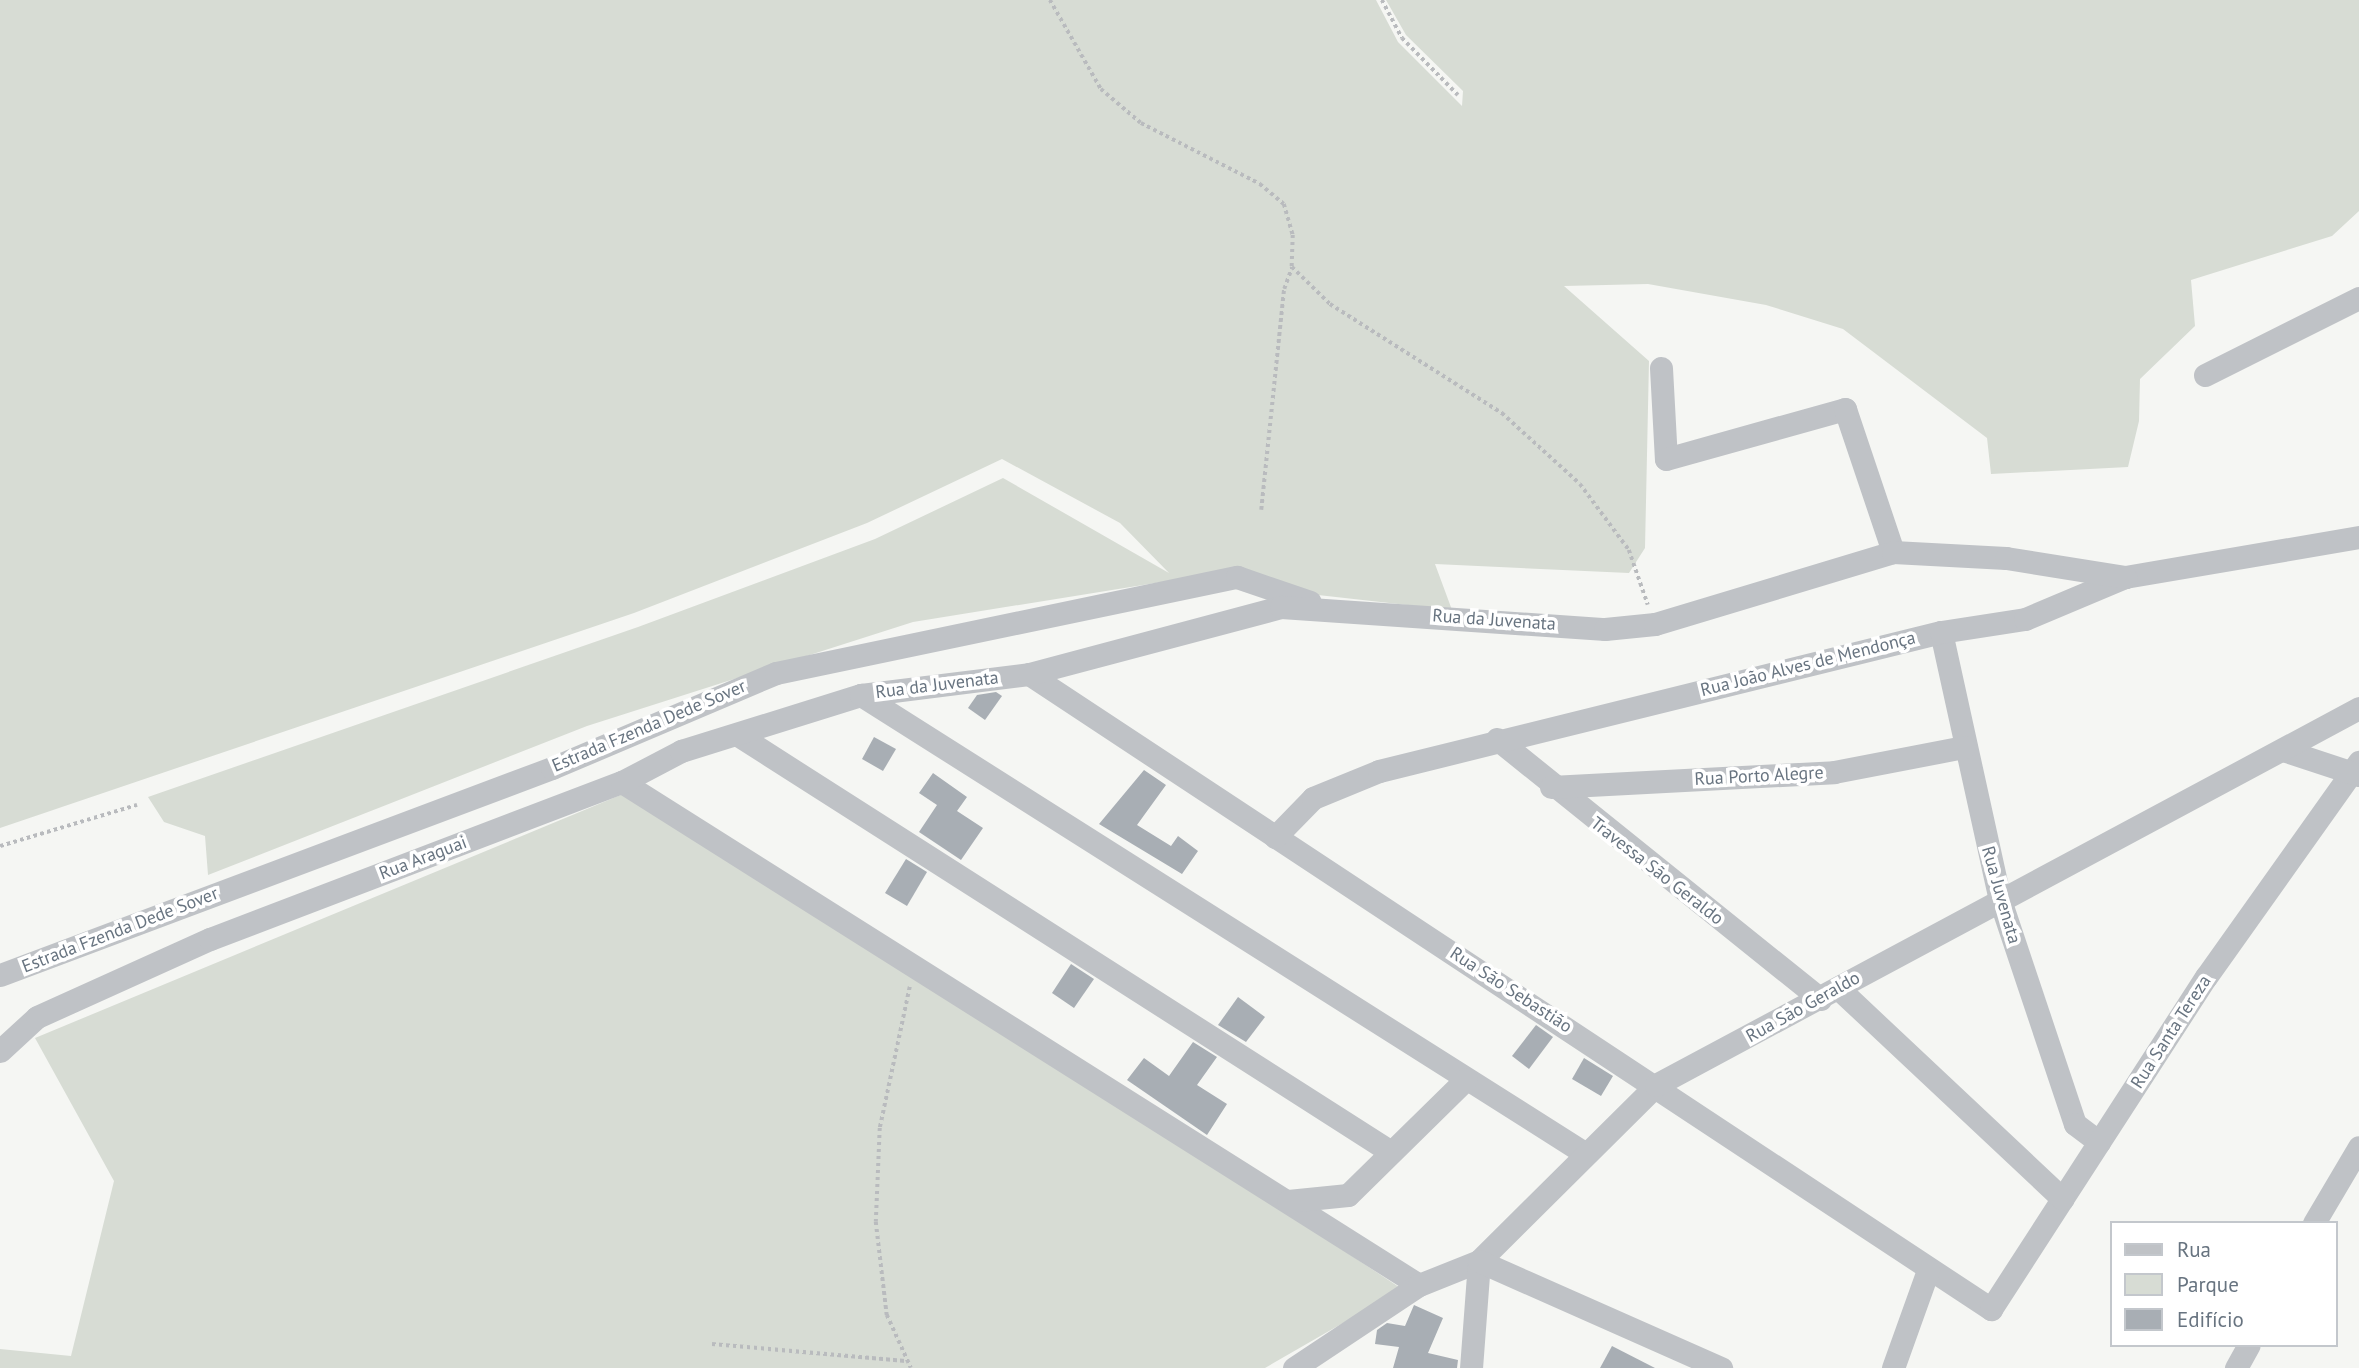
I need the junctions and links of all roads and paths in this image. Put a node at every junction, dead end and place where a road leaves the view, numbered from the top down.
1 (1050, 0) edge
2 (1382, 0) edge
3 (1458, 95) dead end
4 (1292, 267) junction
5 (2359, 298) edge
6 (1661, 368) dead end
7 (2204, 375) dead end
8 (1261, 510) dead end
9 (2359, 537) edge
10 (1893, 552) junction
11 (2125, 577) junction
12 (1319, 607) junction
13 (1655, 624) junction
14 (1941, 632) junction
15 (1028, 674) junction
16 (861, 695) junction
17 (2359, 708) edge
18 (738, 735) junction
19 (1497, 739) junction
20 (1964, 747) junction
21 (2283, 750) junction
22 (2358, 770) edge
23 (622, 782) junction
24 (1551, 787) junction
25 (136, 805) dead end
26 (1275, 837) junction
27 (0, 846) edge
28 (2000, 900) junction
29 (915, 968) junction
30 (0, 975) edge
31 (1829, 993) junction
32 (0, 1051) edge
33 (1466, 1079) junction
34 (1656, 1085) junction
35 (2098, 1142) junction
36 (2359, 1147) edge
37 (1388, 1150) junction
38 (1586, 1154) junction
39 (2063, 1199) junction
40 (1288, 1201) junction
41 (2315, 1221) edge
42 (1479, 1261) junction
43 (1928, 1270) junction
44 (1419, 1285) junction
45 (1991, 1309) joint
46 (712, 1344) dead end
47 (2248, 1347) edge
48 (908, 1361) junction
49 (911, 1368) edge
50 (1294, 1368) edge
51 (1471, 1368) edge
52 (1721, 1368) edge
53 (1893, 1368) edge
54 (2236, 1368) edge

1 - 4 path
2 - 3 path
4 - 8 path
4 - 13 path
5 - 7 street
6 - 10 street
9 - 11 street, Rua João Alves de Mendonça
10 - 11 street, Rua da Juvenata
10 - 13 street, Rua da Juvenata
11 - 14 street, Rua João Alves de Mendonça
12 - 13 street, Rua da Juvenata
12 - 15 street, Rua da Juvenata
12 - 30 street, Estrada Fzenda Dede Sover
14 - 19 street, Rua João Alves de Mendonça
14 - 20 street, Rua Juvenata
15 - 16 street, Rua da Juvenata
15 - 26 street, Rua São Sebastião
16 - 18 street, Rua Araguai
16 - 33 street
17 - 21 street, Rua São Geraldo
18 - 23 street, Rua Araguai
18 - 37 street
19 - 24 street, Travessa São Geraldo
19 - 26 street, Rua João Alves de Mendonça
20 - 24 street, Rua Porto Alegre
20 - 28 street, Rua Juvenata
21 - 22 street
21 - 28 street, Rua São Geraldo
22 - 35 street, Rua Santa Tereza
23 - 29 street
23 - 32 street, Rua Araguai
24 - 31 street, Travessa São Geraldo
25 - 27 path
26 - 34 street, Rua São Sebastião
28 - 31 street, Rua São Geraldo
28 - 35 street, Rua Juvenata
29 - 40 street
29 - 48 path
31 - 34 street, Rua São Geraldo
31 - 39 street, Travessa São Geraldo
33 - 37 street
33 - 38 street
34 - 38 street, Rua São Geraldo
34 - 43 street, Rua São Sebastião
35 - 39 street, Rua Santa Tereza
36 - 41 street
37 - 40 street
38 - 42 street, Rua São Geraldo
39 - 45 street, Rua Santa Tereza
40 - 44 street
42 - 44 street, Rua São Geraldo
42 - 51 street
42 - 52 street
43 - 45 street, Rua São Sebastião
43 - 53 street
44 - 50 street, Rua São Geraldo
46 - 48 path
47 - 54 street
48 - 49 path

